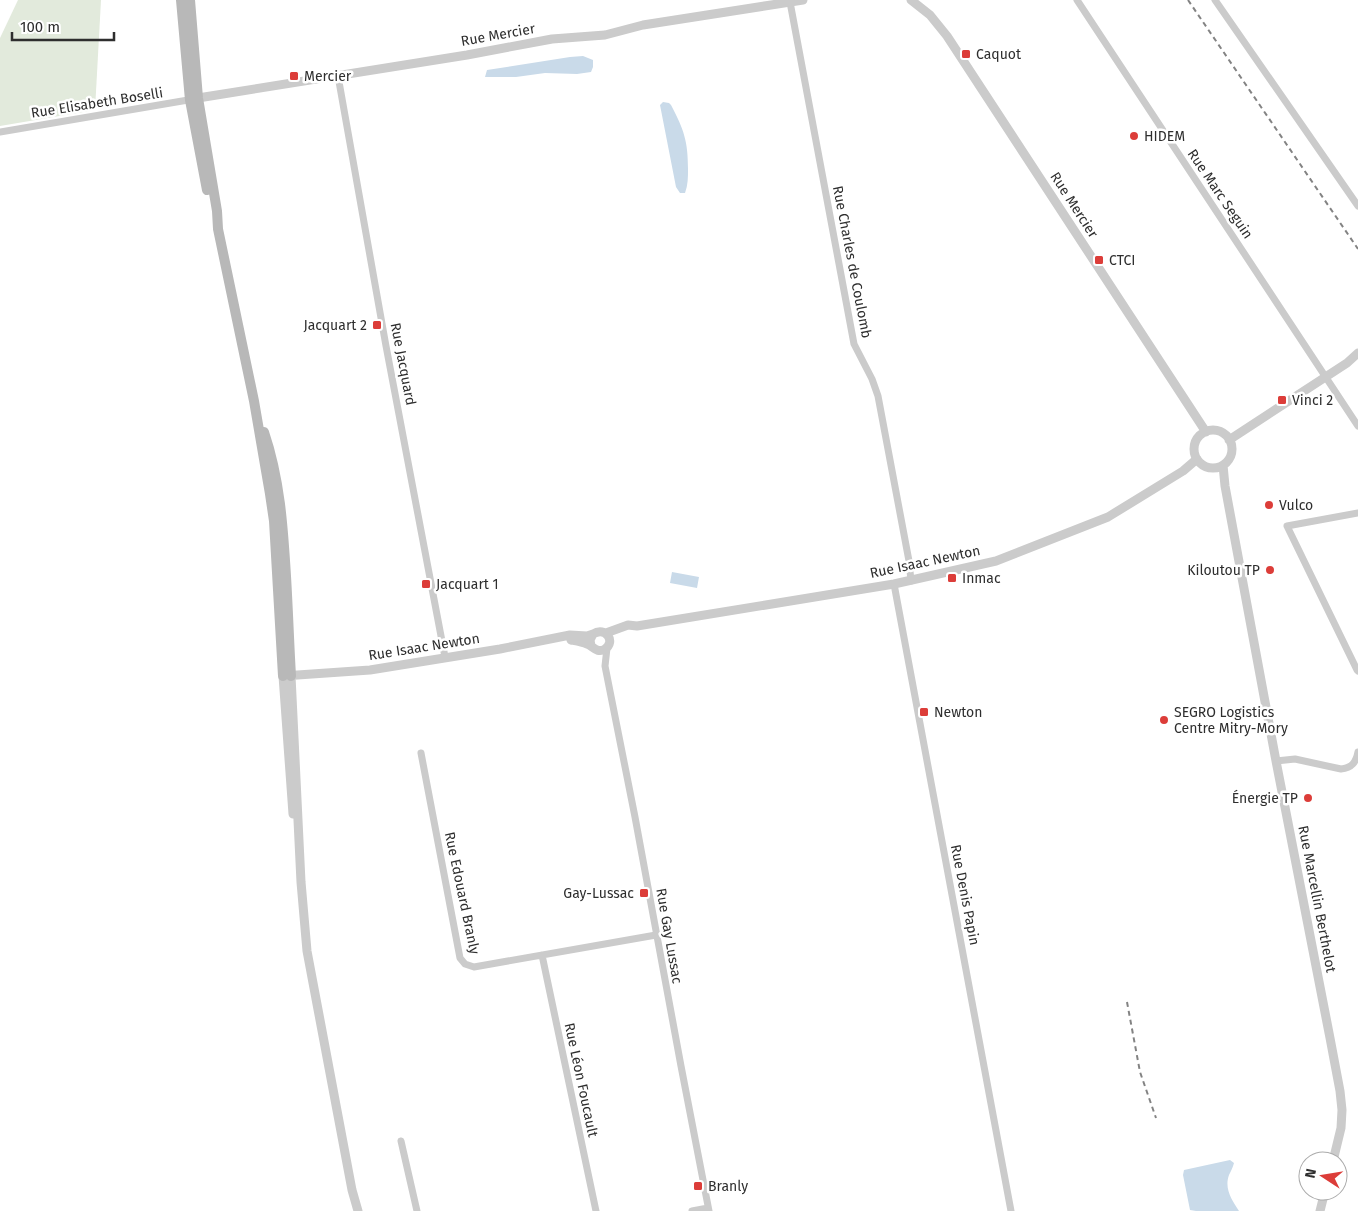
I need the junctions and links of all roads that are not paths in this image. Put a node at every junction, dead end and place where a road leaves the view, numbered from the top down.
1 (181, 0) edge
2 (190, 0) edge
3 (802, 0) edge
4 (911, 0) edge
5 (1078, 0) edge
6 (1215, 0) edge
7 (790, 2) junction
8 (338, 76) junction
9 (194, 99) junction
10 (0, 132) edge
11 (1358, 206) edge
12 (1358, 353) edge
13 (1326, 377) junction
14 (1358, 426) edge
15 (1206, 432) junction
16 (1229, 440) junction
17 (1197, 459) junction
18 (1223, 465) junction
19 (1358, 513) edge
20 (911, 581) junction
21 (894, 584) junction
22 (637, 626) junction
23 (606, 633) junction
24 (593, 634) junction
25 (560, 638) junction
26 (608, 646) junction
27 (594, 648) junction
28 (445, 657) junction
29 (605, 666) junction
30 (1358, 671) edge
31 (287, 676) junction
32 (1358, 752) edge
33 (421, 753) dead end
34 (1276, 761) junction
35 (656, 936) junction
36 (542, 955) junction
37 (401, 1141) dead end
38 (1335, 1151) edge
39 (708, 1209) edge
40 (358, 1211) edge
41 (417, 1211) edge
42 (596, 1211) edge
43 (692, 1211) edge
44 (1011, 1211) edge

1 - 9 main road
2 - 9 main road
3 - 7 street, Rue Mercier
4 - 15 street, Rue Mercier
5 - 13 street, Rue Marc Seguin
6 - 11 street
7 - 8 street, Rue Mercier
7 - 20 street, Rue Charles de Coulomb
8 - 9 street, Rue Mercier
8 - 28 street, Rue Jacquard
9 - 10 street, Rue Elisabeth Boselli
9 - 31 main road
12 - 13 street
13 - 14 street, Rue Marc Seguin
13 - 16 street
15 - 16 street
15 - 17 street
16 - 18 street
17 - 18 street
17 - 20 street, Rue Isaac Newton
18 - 34 street, Rue Marcellin Berthelot
19 - 30 street
20 - 21 street, Rue Isaac Newton
21 - 22 street, Rue Isaac Newton
21 - 44 street, Rue Denis Papin
22 - 23 street, Rue Isaac Newton
22 - 26 street, Rue Isaac Newton
23 - 24 street
23 - 26 street
24 - 25 street, Rue Isaac Newton
24 - 27 street
25 - 27 street, Rue Isaac Newton
25 - 28 street, Rue Isaac Newton
26 - 27 street
26 - 29 street, Rue Gay Lussac
27 - 29 street, Rue Gay Lussac
28 - 31 street, Rue Isaac Newton
29 - 35 street, Rue Gay Lussac
31 - 40 street
32 - 34 street
33 - 36 street, Rue Edouard Branly
34 - 38 street, Rue Marcellin Berthelot
35 - 36 street, Rue Edouard Branly
35 - 39 street, Rue Gay Lussac
36 - 42 street, Rue Léon Foucault
37 - 41 street
39 - 43 street

